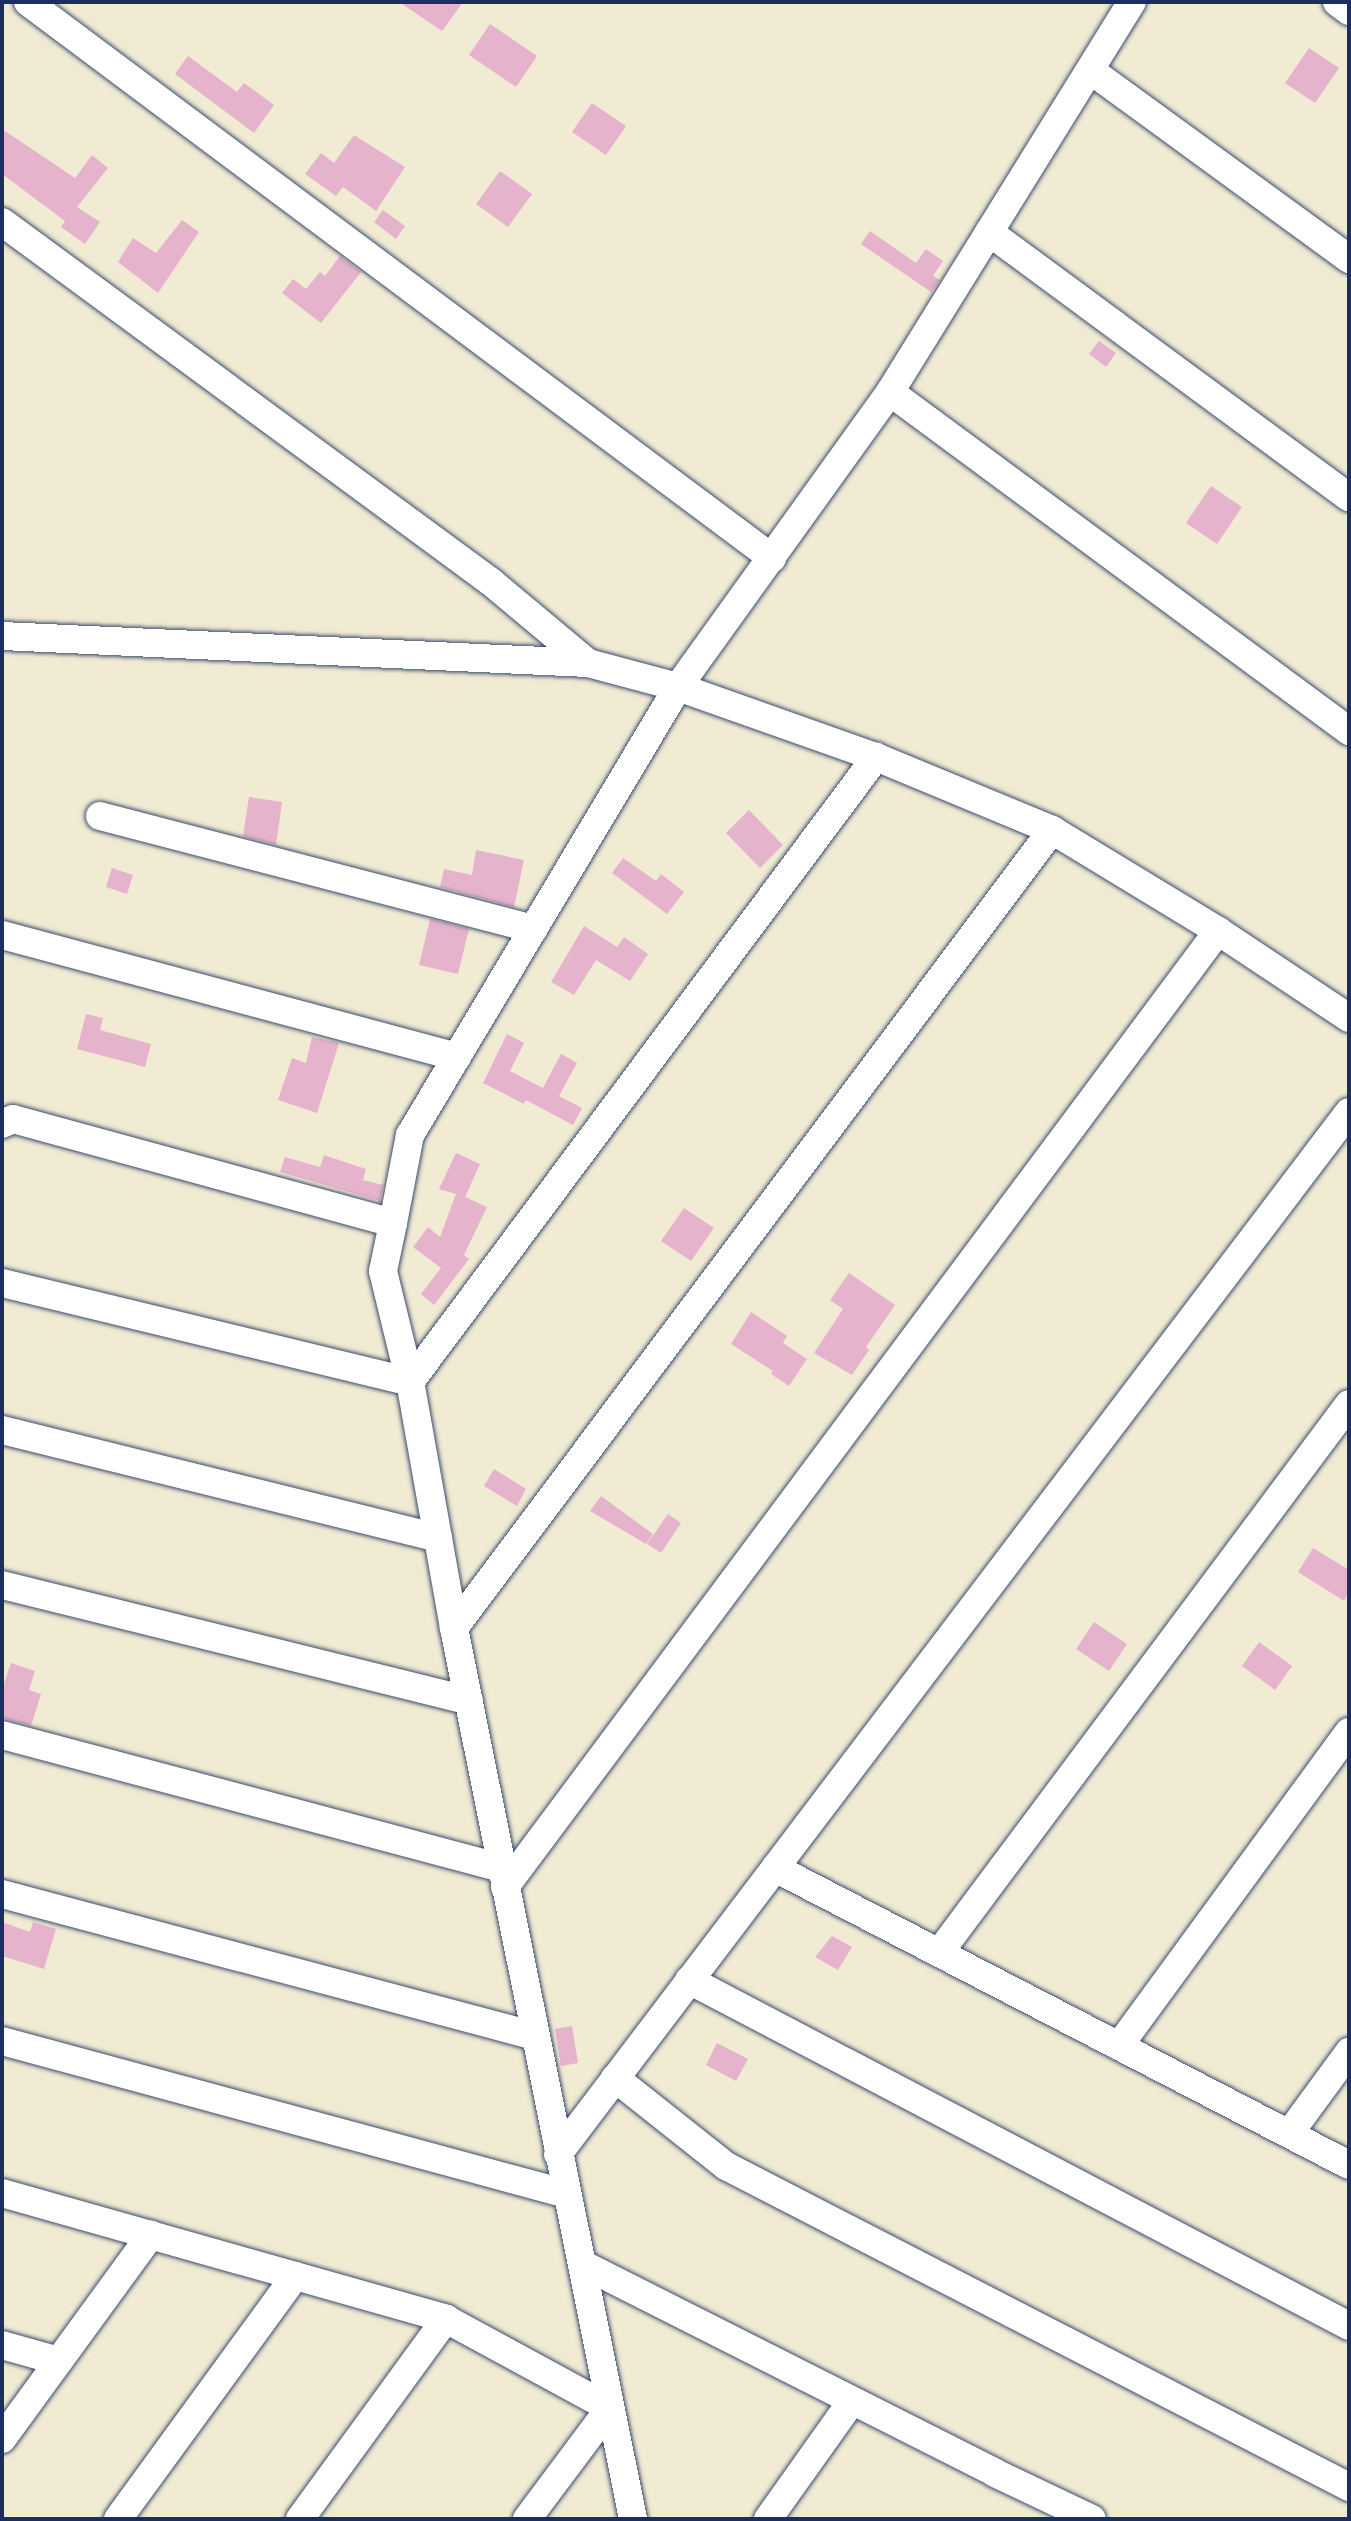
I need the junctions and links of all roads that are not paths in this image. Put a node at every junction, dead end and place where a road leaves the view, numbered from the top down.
1 (28, 2) edge
2 (1132, 2) edge
3 (1337, 2) edge
4 (1349, 11) edge
5 (1090, 70) junction
6 (2, 222) edge
7 (989, 232) junction
8 (1349, 259) edge
9 (890, 392) junction
10 (1349, 497) edge
11 (772, 558) junction
12 (2, 636) edge
13 (588, 663) junction
14 (678, 687) junction
15 (1349, 731) edge
16 (876, 757) junction
17 (100, 816) dead end
18 (1052, 830) junction
19 (534, 929) junction
20 (1218, 932) junction
21 (2, 935) edge
22 (1349, 1018) edge
23 (457, 1057) junction
24 (1349, 1112) edge
25 (2, 1124) edge
26 (393, 1223) junction
27 (2, 1283) edge
28 (410, 1382) junction
29 (1349, 1404) edge
30 (2, 1430) edge
31 (438, 1538) junction
32 (2, 1585) edge
33 (454, 1628) junction
34 (469, 1701) junction
35 (1349, 1732) edge
36 (2, 1735) edge
37 (775, 1868) junction
38 (503, 1878) junction
39 (2, 1894) edge
40 (939, 1953) junction
41 (690, 1980) junction
42 (535, 2036) junction
43 (2, 2041) edge
44 (1119, 2046) junction
45 (1349, 2052) edge
46 (615, 2078) junction
47 (1289, 2134) junction
48 (558, 2154) junction
49 (1349, 2165) edge
50 (2, 2193) edge
51 (567, 2194) junction
52 (151, 2235) junction
53 (584, 2265) junction
54 (295, 2276) junction
55 (446, 2319) junction
56 (1349, 2326) edge
57 (2, 2344) edge
58 (59, 2361) junction
59 (852, 2400) junction
60 (610, 2408) junction
61 (2, 2439) edge
62 (1349, 2487) edge
63 (118, 2519) edge
64 (300, 2519) edge
65 (527, 2519) edge
66 (633, 2519) edge
67 (768, 2519) edge
68 (1092, 2519) edge

1 - 11 street
2 - 5 street
3 - 4 street
5 - 7 street
5 - 8 street
6 - 13 street
7 - 9 street
7 - 10 street
9 - 11 street
9 - 15 street
11 - 14 street
12 - 13 street
13 - 14 street
14 - 16 street
14 - 19 street
16 - 18 street
16 - 28 street
17 - 19 street
18 - 20 street
18 - 33 street
19 - 23 street
20 - 22 street
20 - 38 street
21 - 23 street
23 - 26 street
24 - 37 street
25 - 26 street
26 - 28 street
27 - 28 street
28 - 31 street
29 - 40 street
30 - 31 street
31 - 33 street
32 - 34 street
33 - 34 street
34 - 38 street
35 - 44 street
36 - 38 street
37 - 40 street
37 - 41 street
38 - 42 street
39 - 42 street
40 - 44 street
41 - 46 street
41 - 56 street
42 - 48 street
43 - 51 street
44 - 47 street
45 - 47 street
46 - 48 street
46 - 62 street
47 - 49 street
48 - 51 street
50 - 52 street
51 - 53 street
52 - 54 street
52 - 58 street
53 - 59 street
53 - 60 street
54 - 55 street
54 - 63 street
55 - 60 street
55 - 64 street
57 - 58 street
58 - 61 street
59 - 67 street
59 - 68 street
60 - 65 street
60 - 66 street

